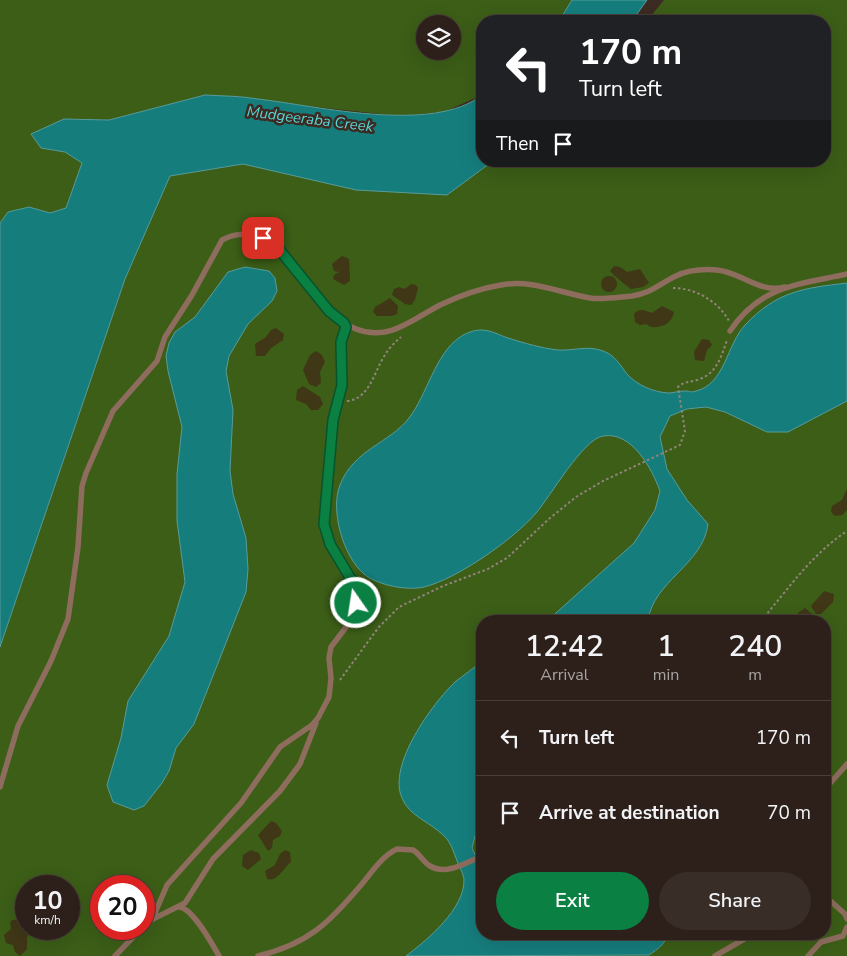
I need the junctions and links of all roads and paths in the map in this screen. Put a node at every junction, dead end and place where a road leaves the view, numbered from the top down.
1 (847, 274) edge
2 (784, 287) junction
3 (656, 290) junction
4 (344, 323) junction
5 (730, 330) junction
6 (405, 332) dead end
7 (337, 401) junction
8 (847, 531) edge
9 (766, 615) edge
10 (339, 681) dead end
11 (318, 718) junction
12 (847, 764) edge
13 (834, 779) junction
14 (831, 780) edge
15 (831, 782) edge
16 (0, 787) edge
17 (476, 859) edge
18 (187, 899) junction
19 (831, 901) edge
20 (179, 907) junction
21 (188, 910) junction
22 (845, 912) edge
23 (155, 914) edge
24 (155, 919) edge
25 (847, 919) edge
26 (847, 927) edge
27 (831, 939) edge
28 (130, 940) edge
29 (743, 940) edge
30 (829, 940) edge
31 (115, 956) edge
32 (219, 956) edge
33 (258, 956) edge
34 (715, 956) edge
35 (808, 956) edge

1 - 2 lane
2 - 3 lane
2 - 5 lane
3 - 4 lane
3 - 5 path
4 - 7 lane
4 - 16 lane
5 - 10 path
6 - 7 path
7 - 11 lane
8 - 9 path
11 - 18 lane
11 - 23 lane
12 - 13 lane
13 - 14 lane
13 - 15 lane
17 - 33 lane
18 - 20 lane
18 - 21 lane
19 - 22 lane
20 - 21 lane
20 - 24 lane
21 - 32 lane
22 - 25 lane
26 - 27 lane
28 - 31 lane
29 - 34 lane
30 - 35 lane

